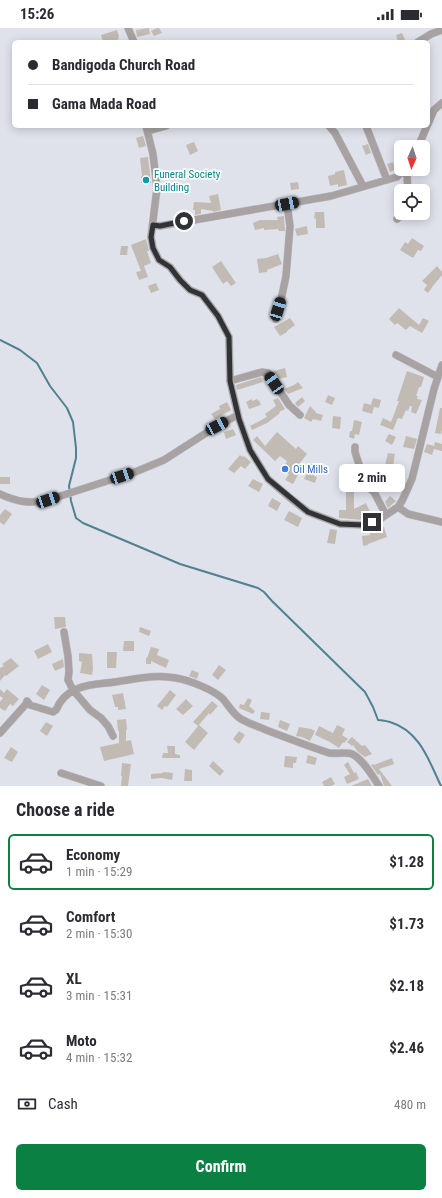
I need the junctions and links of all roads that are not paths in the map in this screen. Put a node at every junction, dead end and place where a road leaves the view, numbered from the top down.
1 (128, 28) edge
2 (442, 30) edge
3 (133, 40) edge
4 (421, 40) edge
5 (442, 103) edge
6 (430, 120) edge
7 (330, 128) edge
8 (367, 128) edge
9 (427, 128) edge
10 (147, 129) edge
11 (421, 140) edge
12 (398, 176) edge
13 (387, 180) junction
14 (363, 186) junction
15 (287, 204) junction
16 (153, 225) junction
17 (276, 319) dead end
18 (396, 355) dead end
19 (442, 365) edge
20 (438, 377) junction
21 (230, 381) junction
22 (238, 415) junction
23 (300, 415) dead end
24 (355, 447) dead end
25 (0, 494) edge
26 (398, 507) junction
27 (386, 515) junction
28 (442, 522) edge
29 (64, 632) dead end
30 (73, 690) junction
31 (0, 733) edge
32 (113, 736) dead end
33 (61, 773) dead end
34 (101, 786) edge
35 (379, 786) edge

1 - 3 street
2 - 4 street
5 - 6 street
7 - 14 street
8 - 13 street
9 - 11 street
10 - 16 street
12 - 13 street
13 - 14 street
14 - 15 street
15 - 16 street
15 - 17 street
16 - 21 street
18 - 20 street
19 - 20 street
20 - 26 street
21 - 22 street
21 - 23 street
22 - 25 street
22 - 27 street
24 - 27 street
26 - 27 street
26 - 28 street
29 - 30 street
30 - 31 street
30 - 32 street
30 - 35 street
33 - 34 street

